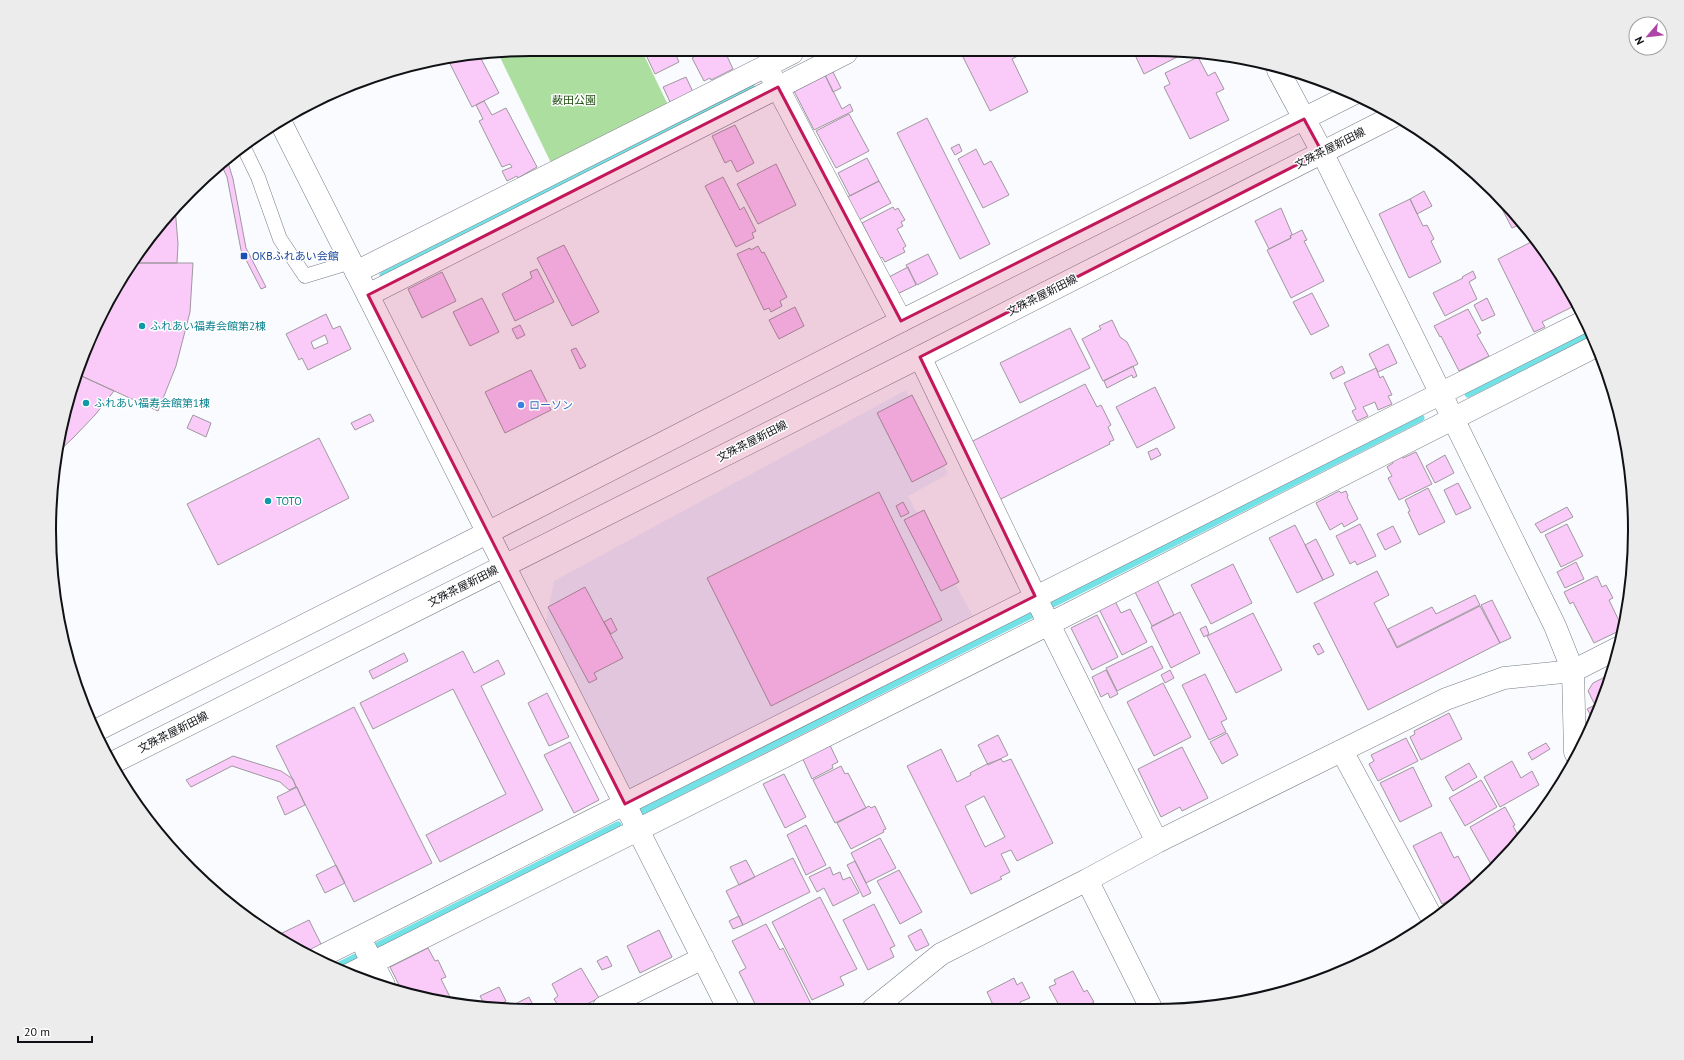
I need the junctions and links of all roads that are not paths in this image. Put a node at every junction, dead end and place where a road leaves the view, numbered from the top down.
1 (778, 56) edge
2 (840, 56) edge
3 (763, 59) edge
4 (1279, 73) edge
5 (778, 87) junction
6 (1347, 97) edge
7 (1304, 119) junction
8 (1389, 119) edge
9 (282, 127) edge
10 (246, 151) edge
11 (1322, 152) junction
12 (353, 267) junction
13 (368, 295) junction
14 (901, 321) junction
15 (1580, 323) edge
16 (1592, 348) edge
17 (920, 357) junction
18 (1440, 394) junction
19 (1453, 418) junction
20 (487, 533) junction
21 (504, 565) junction
22 (1035, 596) junction
23 (1049, 624) junction
24 (1612, 652) edge
25 (1573, 671) junction
26 (100, 729) edge
27 (1575, 747) edge
28 (1342, 751) junction
29 (117, 761) edge
30 (625, 804) junction
31 (638, 828) junction
32 (1157, 842) junction
33 (1087, 880) junction
34 (1430, 915) edge
35 (359, 937) junction
36 (322, 956) edge
37 (703, 958) junction
38 (373, 962) junction
39 (356, 971) edge
40 (382, 980) edge
41 (612, 1004) edge
42 (726, 1004) edge
43 (879, 1004) edge
44 (1143, 1004) edge

1 - 3 street
2 - 5 street
3 - 5 street
3 - 12 street
4 - 7 street
5 - 13 street
5 - 14 street
6 - 7 street
7 - 11 street
7 - 14 street
8 - 11 street, 文殊茶屋新田線
9 - 12 street
10 - 12 lane
11 - 17 street, 文殊茶屋新田線
11 - 18 street
12 - 13 street
13 - 20 street
14 - 20 street
15 - 18 street
16 - 19 street
17 - 21 street, 文殊茶屋新田線
17 - 22 street
18 - 19 street
18 - 22 street
19 - 23 street
19 - 25 street
20 - 21 street
20 - 26 street
21 - 29 street, 文殊茶屋新田線
21 - 30 street
22 - 23 street
22 - 30 street
23 - 31 street
23 - 32 street
24 - 25 street
25 - 27 street
25 - 28 street
28 - 32 street
28 - 34 street
30 - 31 street
30 - 35 street
31 - 37 street
31 - 38 street
32 - 33 street
33 - 43 street
33 - 44 street
35 - 36 street
35 - 38 street
37 - 41 street
37 - 42 street
38 - 39 street
38 - 40 street

